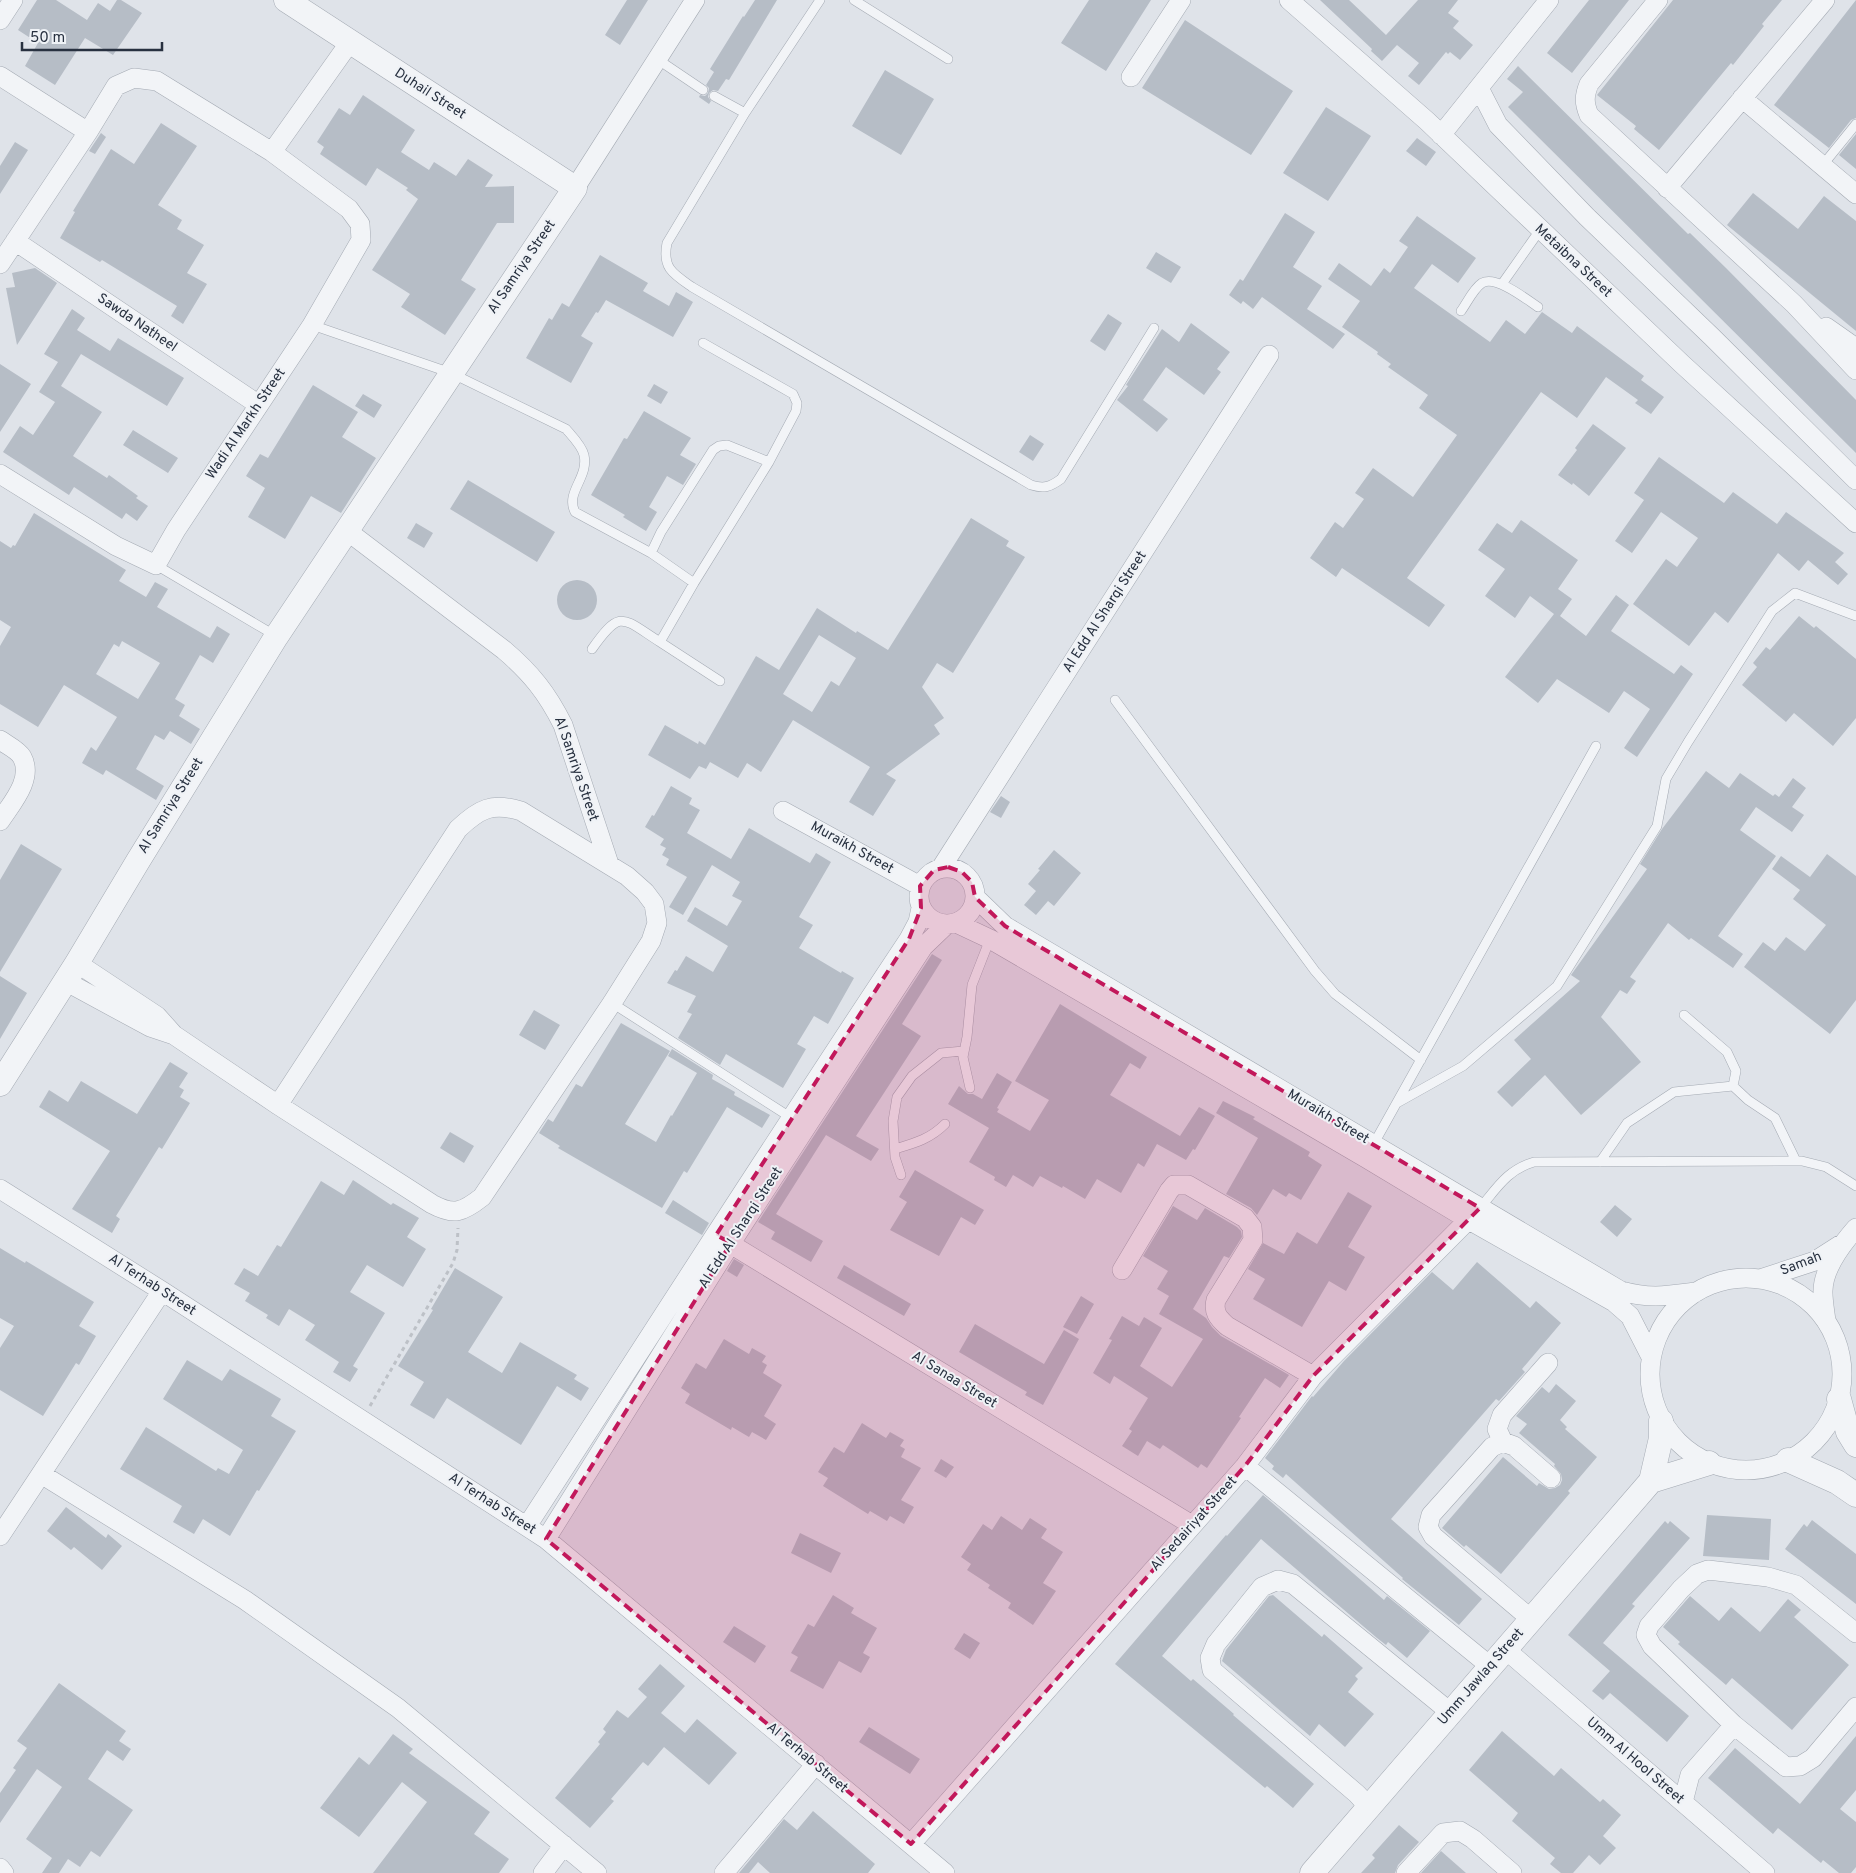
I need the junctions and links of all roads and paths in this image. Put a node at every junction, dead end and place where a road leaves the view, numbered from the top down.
1 (13, 0) edge
2 (286, 0) edge
3 (695, 0) edge
4 (820, 0) edge
5 (854, 0) edge
6 (1182, 0) edge
7 (1289, 0) edge
8 (1549, 0) edge
9 (1658, 0) edge
10 (1825, 0) edge
11 (0, 20) edge
12 (350, 42) junction
13 (657, 59) junction
14 (948, 59) dead end
15 (0, 76) edge
16 (1131, 77) dead end
17 (1479, 88) junction
18 (703, 90) dead end
19 (714, 96) dead end
20 (1742, 98) junction
21 (745, 113) junction
22 (1856, 124) edge
23 (88, 132) junction
24 (1441, 135) junction
25 (272, 152) junction
26 (1822, 166) junction
27 (575, 188) junction
28 (1667, 188) junction
29 (1856, 194) edge
30 (1540, 230) junction
31 (15, 241) junction
32 (0, 264) edge
33 (1502, 284) junction
34 (1794, 304) junction
35 (1538, 307) dead end
36 (1461, 311) dead end
37 (312, 325) junction
38 (1154, 328) dead end
39 (703, 343) dead end
40 (1856, 348) edge
41 (1269, 355) dead end
42 (1856, 370) edge
43 (451, 373) junction
44 (259, 405) junction
45 (769, 462) junction
46 (0, 474) edge
47 (1856, 480) edge
48 (1856, 523) edge
49 (346, 530) junction
50 (651, 553) junction
51 (156, 565) junction
52 (694, 583) junction
53 (1856, 616) edge
54 (276, 636) junction
55 (660, 642) junction
56 (592, 649) dead end
57 (720, 681) dead end
58 (1115, 700) dead end
59 (0, 740) edge
60 (1596, 746) dead end
61 (783, 811) dead end
62 (0, 821) edge
63 (609, 864) junction
64 (941, 868) junction
65 (920, 886) junction
66 (975, 897) junction
67 (921, 908) junction
68 (951, 923) junction
69 (990, 939) junction
70 (71, 972) junction
71 (612, 1003) junction
72 (1684, 1015) dead end
73 (964, 1051) junction
74 (1420, 1060) junction
75 (0, 1084) edge
76 (1733, 1086) junction
77 (970, 1088) dead end
78 (1397, 1103) junction
79 (278, 1106) junction
80 (790, 1117) junction
81 (945, 1124) dead end
82 (895, 1149) junction
83 (1370, 1151) junction
84 (1796, 1161) junction
85 (1600, 1162) junction
86 (902, 1175) dead end
87 (1856, 1186) edge
88 (0, 1188) edge
89 (457, 1212) junction
90 (1474, 1214) junction
91 (1856, 1228) edge
92 (723, 1239) junction
93 (1841, 1245) junction
94 (1122, 1270) dead end
95 (1759, 1279) junction
96 (162, 1291) junction
97 (1696, 1292) junction
98 (1826, 1321) junction
99 (1651, 1357) junction
100 (1548, 1363) dead end
101 (1313, 1376) junction
102 (1839, 1399) junction
103 (362, 1420) junction
104 (1661, 1421) junction
105 (1503, 1442) junction
106 (1856, 1445) edge
107 (1788, 1460) junction
108 (1709, 1463) junction
109 (1245, 1466) junction
110 (41, 1474) junction
111 (1552, 1478) dead end
112 (1651, 1481) junction
113 (1856, 1495) edge
114 (1192, 1525) junction
115 (527, 1526) junction
116 (0, 1536) edge
117 (546, 1539) junction
118 (1531, 1619) junction
119 (1856, 1633) edge
120 (1497, 1658) junction
121 (1856, 1707) edge
122 (1450, 1712) junction
123 (1734, 1724) junction
124 (816, 1764) junction
125 (1683, 1802) junction
126 (1368, 1806) junction
127 (911, 1844) junction
128 (564, 1845) junction
129 (1745, 1866) edge
130 (0, 1868) edge
131 (4, 1873) edge
132 (543, 1873) edge
133 (597, 1873) edge
134 (724, 1873) edge
135 (945, 1873) edge
136 (1312, 1873) edge
137 (1406, 1873) edge
138 (1512, 1873) edge
139 (1765, 1873) edge

1 - 11 street
2 - 12 street, Duhail Street
3 - 13 street, Al Samriya Street
4 - 21 lane
5 - 14 lane
6 - 16 street
7 - 24 street, Metaibna Street
8 - 17 street
9 - 28 street
10 - 20 street
12 - 25 street
12 - 27 street, Duhail Street
13 - 18 lane
13 - 27 street, Al Samriya Street
15 - 23 street
17 - 24 street
17 - 47 street
19 - 21 lane
20 - 26 street
20 - 28 street
21 - 38 lane
22 - 26 lane
23 - 25 street, Wadi Al Markh Street
23 - 31 street, Wadi Al Markh Street
24 - 30 street, Metaibna Street
25 - 37 street, Wadi Al Markh Street
26 - 29 street
27 - 43 street, Al Samriya Street
28 - 34 street
30 - 33 lane
30 - 48 street, Metaibna Street
31 - 32 street, Wadi Al Markh Street
31 - 44 street, Sawda Natheel
33 - 35 lane
33 - 36 lane
34 - 40 street
34 - 42 street
37 - 43 lane
37 - 44 street, Wadi Al Markh Street
39 - 45 lane
41 - 64 street, Al Edd Al Sharqi Street
43 - 49 street, Al Samriya Street
43 - 50 lane
44 - 51 street, Wadi Al Markh Street
45 - 50 lane
45 - 52 lane
46 - 51 street
49 - 54 street, Al Samriya Street
49 - 63 street, Al Samriya Street
50 - 52 lane
51 - 54 lane
52 - 55 lane
53 - 78 lane
54 - 70 street, Al Samriya Street
55 - 56 lane
55 - 57 lane
58 - 74 lane
59 - 62 street
60 - 74 lane
61 - 65 street, Muraikh Street
63 - 71 street
63 - 79 street
64 - 65 street
64 - 66 street
65 - 67 street
66 - 68 street
66 - 83 street, Muraikh Street
67 - 68 street
67 - 80 street, Al Edd Al Sharqi Street
68 - 69 street, Muraikh Street
68 - 92 street, Al Edd Al Sharqi Street
69 - 73 lane
69 - 83 street, Muraikh Street
70 - 75 street, Al Samriya Street
70 - 79 street
71 - 80 lane
71 - 89 street
72 - 76 lane
73 - 77 lane
73 - 82 lane
74 - 78 lane
76 - 84 lane
76 - 85 lane
78 - 83 lane
79 - 89 street
80 - 92 street, Al Edd Al Sharqi Street
81 - 82 lane
82 - 86 lane
83 - 90 street, Muraikh Street
84 - 85 lane
84 - 87 lane
85 - 90 lane
88 - 96 street, Al Terhab Street
89 - 103 path
90 - 97 street, Muraikh Street
90 - 99 street, Muraikh Street
90 - 101 street, Al Sedairiyat Street
91 - 93 street, Samah
92 - 114 street, Al Sanaa Street
92 - 115 street, Al Edd Al Sharqi Street
92 - 117 street, Al Edd Al Sharqi Street
93 - 95 street, Samah
93 - 98 street, Samah
94 - 101 street
95 - 97 street
95 - 98 street
96 - 103 street, Al Terhab Street
96 - 110 street
97 - 99 street
98 - 102 street
99 - 104 street
100 - 105 street
101 - 109 street, Al Sedairiyat Street
102 - 106 street
102 - 107 street
103 - 115 street, Al Terhab Street
104 - 108 street
104 - 112 street, Umm Jawlaq Street
105 - 111 street
105 - 118 street
107 - 108 street
107 - 113 street
108 - 112 street
109 - 114 street, Al Sedairiyat Street
109 - 120 street, Umm Al Hool Street
110 - 116 street
110 - 128 street
112 - 118 street, Umm Jawlaq Street
114 - 127 street, Al Sedairiyat Street
115 - 117 street, Al Terhab Street
117 - 124 street, Al Terhab Street
118 - 120 street, Umm Jawlaq Street
119 - 123 street
120 - 122 street, Umm Jawlaq Street
120 - 125 street, Umm Al Hool Street
121 - 123 street
122 - 126 street, Umm Jawlaq Street
122 - 126 street
123 - 125 street
124 - 127 street, Al Terhab Street
124 - 134 street
125 - 129 street, Umm Al Hool Street
126 - 136 street, Umm Jawlaq Street
127 - 135 street, Al Terhab Street
128 - 132 street
128 - 133 street
129 - 139 street, Umm Al Hool Street
130 - 131 street
137 - 138 street

